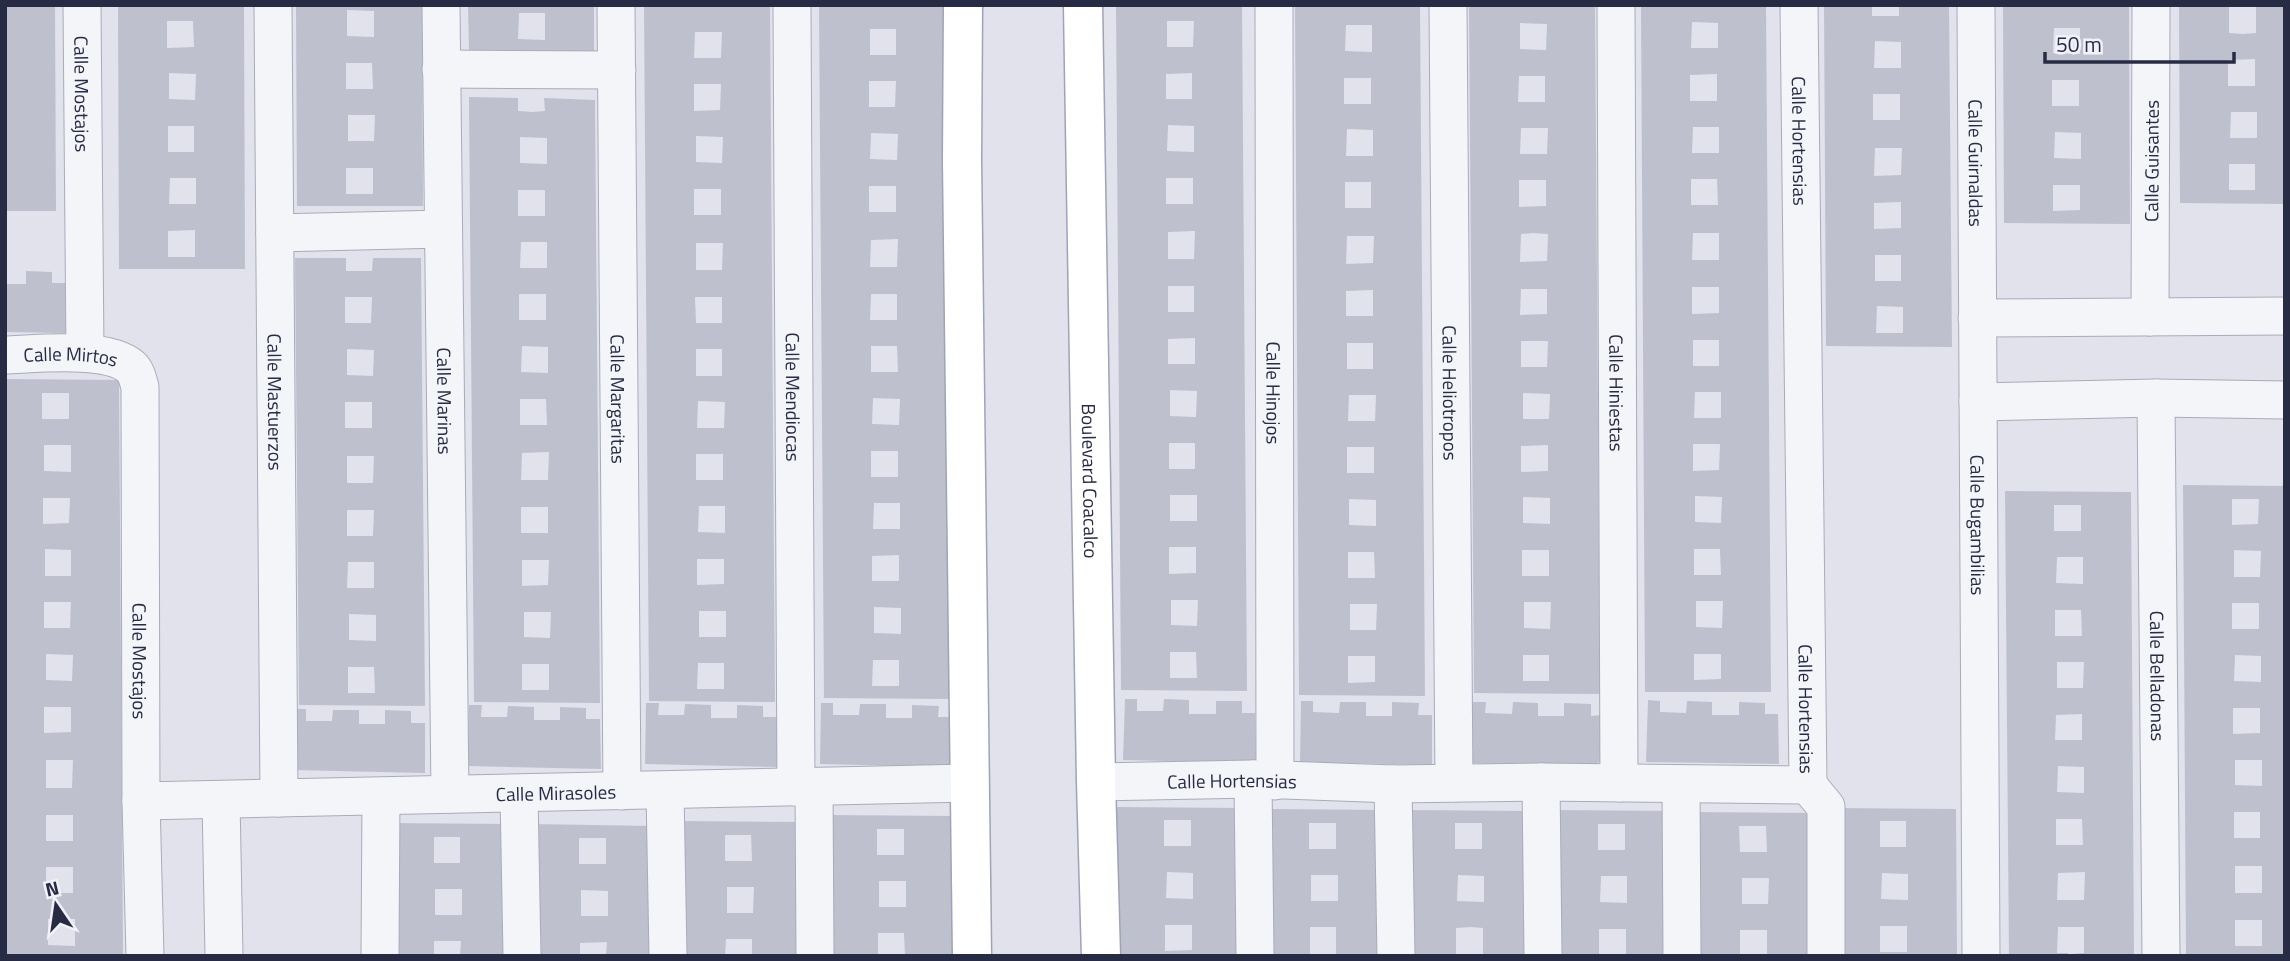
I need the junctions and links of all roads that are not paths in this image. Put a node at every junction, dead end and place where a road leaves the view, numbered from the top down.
1 (82, 5) edge
2 (273, 5) edge
3 (441, 5) edge
4 (616, 5) edge
5 (792, 5) edge
6 (963, 5) edge
7 (1083, 5) edge
8 (1274, 5) edge
9 (1448, 5) edge
10 (1616, 5) edge
11 (1798, 5) edge
12 (1976, 5) edge
13 (2151, 5) edge
14 (441, 69) junction
15 (617, 70) junction
16 (443, 229) junction
17 (275, 233) junction
18 (2285, 316) edge
19 (2150, 317) junction
20 (1977, 318) junction
21 (85, 353) junction
22 (5, 355) edge
23 (134, 368) joint
24 (2156, 398) junction
25 (2285, 400) edge
26 (1978, 402) junction
27 (1264, 780) junction
28 (1096, 782) junction
29 (1541, 782) junction
30 (970, 783) junction
31 (1454, 783) junction
32 (1619, 783) junction
33 (1393, 784) junction
34 (1681, 784) junction
35 (1808, 785) junction
36 (805, 787) junction
37 (622, 791) junction
38 (665, 791) junction
39 (450, 794) junction
40 (519, 794) junction
41 (381, 797) junction
42 (279, 798) junction
43 (221, 800) junction
44 (141, 802) junction
45 (145, 956) edge
46 (224, 956) edge
47 (380, 956) edge
48 (522, 956) edge
49 (667, 956) edge
50 (815, 956) edge
51 (972, 956) edge
52 (1101, 956) edge
53 (1255, 956) edge
54 (1396, 956) edge
55 (1543, 956) edge
56 (1682, 956) edge
57 (1826, 956) edge
58 (1981, 956) edge
59 (2161, 956) edge

1 - 21 street, Calle Mostajos
2 - 17 street, Calle Mastuerzos
3 - 14 street, Calle Marinas
4 - 15 street, Calle Margaritas
5 - 36 street, Calle Mendiocas
6 - 30 main road
7 - 28 main road, Boulevard Coacalco
8 - 27 street, Calle Hinojos
9 - 31 street, Calle Heliotropos
10 - 32 street, Calle Hiniestas
11 - 35 street, Calle Hortensias
12 - 20 street, Calle Guirnaldas
13 - 19 street, Calle Guisantes
14 - 15 street
14 - 16 street, Calle Marinas
15 - 37 street, Calle Margaritas
16 - 17 street
16 - 39 street, Calle Marinas
17 - 42 street, Calle Mastuerzos
18 - 19 street
19 - 20 street
20 - 26 street, Calle Guirnaldas
21 - 22 street, Calle Mirtos
21 - 23 street, Calle Mirtos
23 - 44 street, Calle Mostajos
24 - 25 street
24 - 26 street
24 - 59 street, Calle Belladonas
26 - 58 street, Calle Bugambilias
27 - 28 street, Calle Hortensias
27 - 33 street, Calle Hortensias
27 - 53 street, Calle Hinojos
28 - 52 main road, Boulevard Coacalco
29 - 31 street, Calle Hortensias
29 - 32 street, Calle Hortensias
29 - 55 street
30 - 36 street, Calle Mirasoles
30 - 51 main road
31 - 33 street, Calle Hortensias
32 - 34 street, Calle Hortensias
33 - 54 street
34 - 35 street, Calle Hortensias
34 - 56 street
35 - 57 street
36 - 38 street, Calle Mirasoles
36 - 50 street, Calle Mendiocas
37 - 38 street, Calle Mirasoles
37 - 40 street, Calle Mirasoles
38 - 49 street
39 - 40 street, Calle Mirasoles
39 - 41 street, Calle Mirasoles
40 - 48 street
41 - 42 street, Calle Mirasoles
41 - 47 street
42 - 43 street, Calle Mirasoles
43 - 44 street, Calle Mirasoles
43 - 46 street
44 - 45 street, Calle Mostajos

